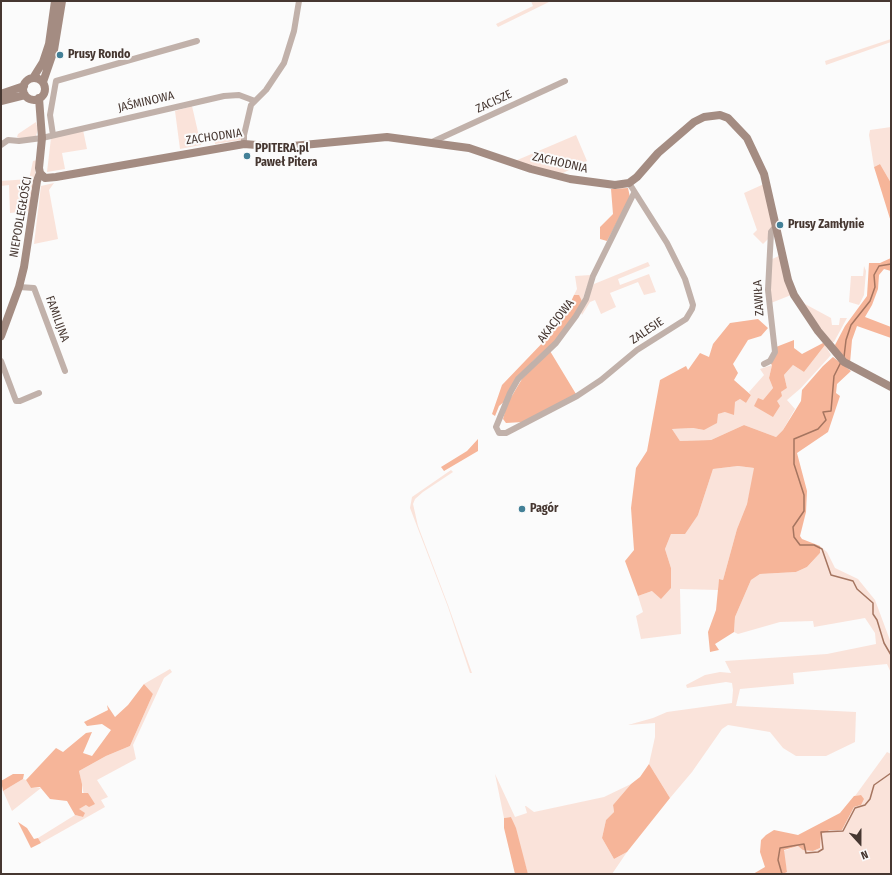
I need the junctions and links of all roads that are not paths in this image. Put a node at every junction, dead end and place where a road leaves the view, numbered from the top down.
1 (55, 1) edge
2 (62, 1) edge
3 (299, 1) edge
4 (198, 41) dead end
5 (33, 78) junction
6 (565, 81) dead end
7 (43, 82) junction
8 (24, 86) junction
9 (1, 94) edge
10 (32, 98) junction
11 (1, 101) edge
12 (255, 101) junction
13 (53, 135) junction
14 (42, 138) junction
15 (432, 142) junction
16 (244, 144) junction
17 (1, 145) edge
18 (40, 173) junction
19 (629, 183) junction
20 (634, 193) junction
21 (776, 226) junction
22 (19, 287) junction
23 (2, 330) edge
24 (1, 361) edge
25 (764, 364) dead end
26 (64, 371) dead end
27 (891, 387) edge
28 (39, 393) dead end
29 (499, 433) joint

1 - 5 street
2 - 7 street
3 - 12 street
4 - 13 street
5 - 7 street
5 - 8 street
6 - 15 street, ZACISZE
7 - 10 street
8 - 9 street
8 - 10 street
10 - 11 street
10 - 14 street, NIEPODLEGŁOŚCI
12 - 13 street, JAŚMINOWA
12 - 16 street
13 - 14 street, JAŚMINOWA
14 - 17 street, JAŚMINOWA
14 - 18 street, NIEPODLEGŁOŚCI
15 - 16 street, ZACHODNIA
15 - 19 street, ZACHODNIA
16 - 18 street, ZACHODNIA
18 - 22 street, NIEPODLEGŁOŚCI
19 - 20 street, ZALESIE
19 - 21 street
20 - 29 street, AKACJOWA
20 - 29 street, ZALESIE
21 - 25 street, ZAWIŁA
21 - 27 street
22 - 23 street, NIEPODLEGŁOŚCI
22 - 26 street, FAMILIJNA
24 - 28 street

